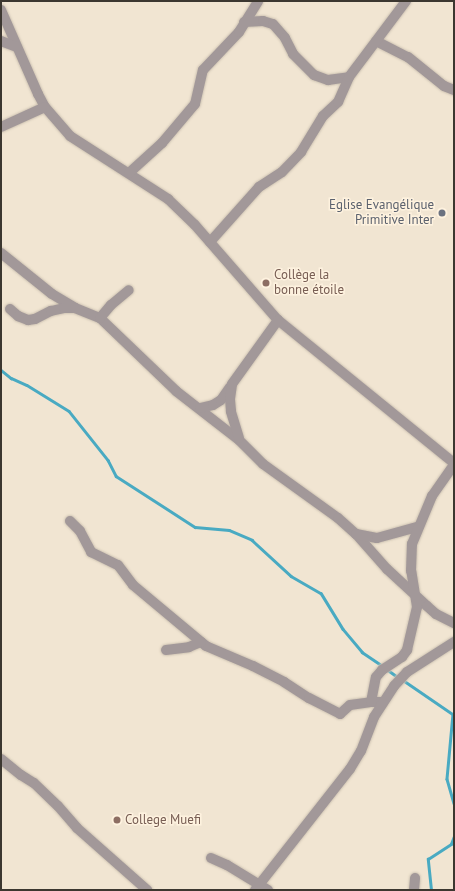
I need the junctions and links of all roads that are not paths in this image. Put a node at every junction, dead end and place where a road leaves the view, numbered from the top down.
1 (258, 1) edge
2 (406, 1) edge
3 (1, 10) edge
4 (244, 22) junction
5 (1, 41) edge
6 (376, 41) junction
7 (17, 47) junction
8 (349, 77) junction
9 (454, 90) edge
10 (45, 107) junction
11 (1, 127) edge
12 (129, 173) junction
13 (210, 242) junction
14 (1, 253) edge
15 (128, 290) dead end
16 (75, 308) junction
17 (10, 309) dead end
18 (100, 318) junction
19 (278, 320) junction
20 (232, 384) junction
21 (200, 408) junction
22 (239, 440) junction
23 (454, 464) edge
24 (70, 521) dead end
25 (418, 527) junction
26 (356, 534) junction
27 (416, 594) junction
28 (454, 623) edge
29 (201, 642) junction
30 (454, 642) edge
31 (166, 650) dead end
32 (370, 702) junction
33 (382, 702) junction
34 (1, 759) edge
35 (211, 858) dead end
36 (415, 878) dead end
37 (261, 888) edge
38 (147, 890) edge
39 (414, 890) edge

1 - 4 street
2 - 6 street
3 - 7 street
4 - 8 street
4 - 12 street
5 - 7 street
6 - 8 street
6 - 9 street
7 - 10 street
8 - 13 street
10 - 11 street
10 - 12 street
12 - 13 street
13 - 19 street
14 - 16 street
15 - 18 street
16 - 17 street
16 - 18 street
18 - 21 street
19 - 20 street
19 - 23 street
20 - 21 street
20 - 22 street
21 - 22 street
22 - 26 street
23 - 25 street
24 - 29 street
25 - 26 street
25 - 27 street
26 - 27 street
27 - 28 street
27 - 32 street
29 - 31 street
29 - 32 street
30 - 33 street
32 - 33 street
33 - 37 street
34 - 38 street
35 - 37 street
36 - 39 street

